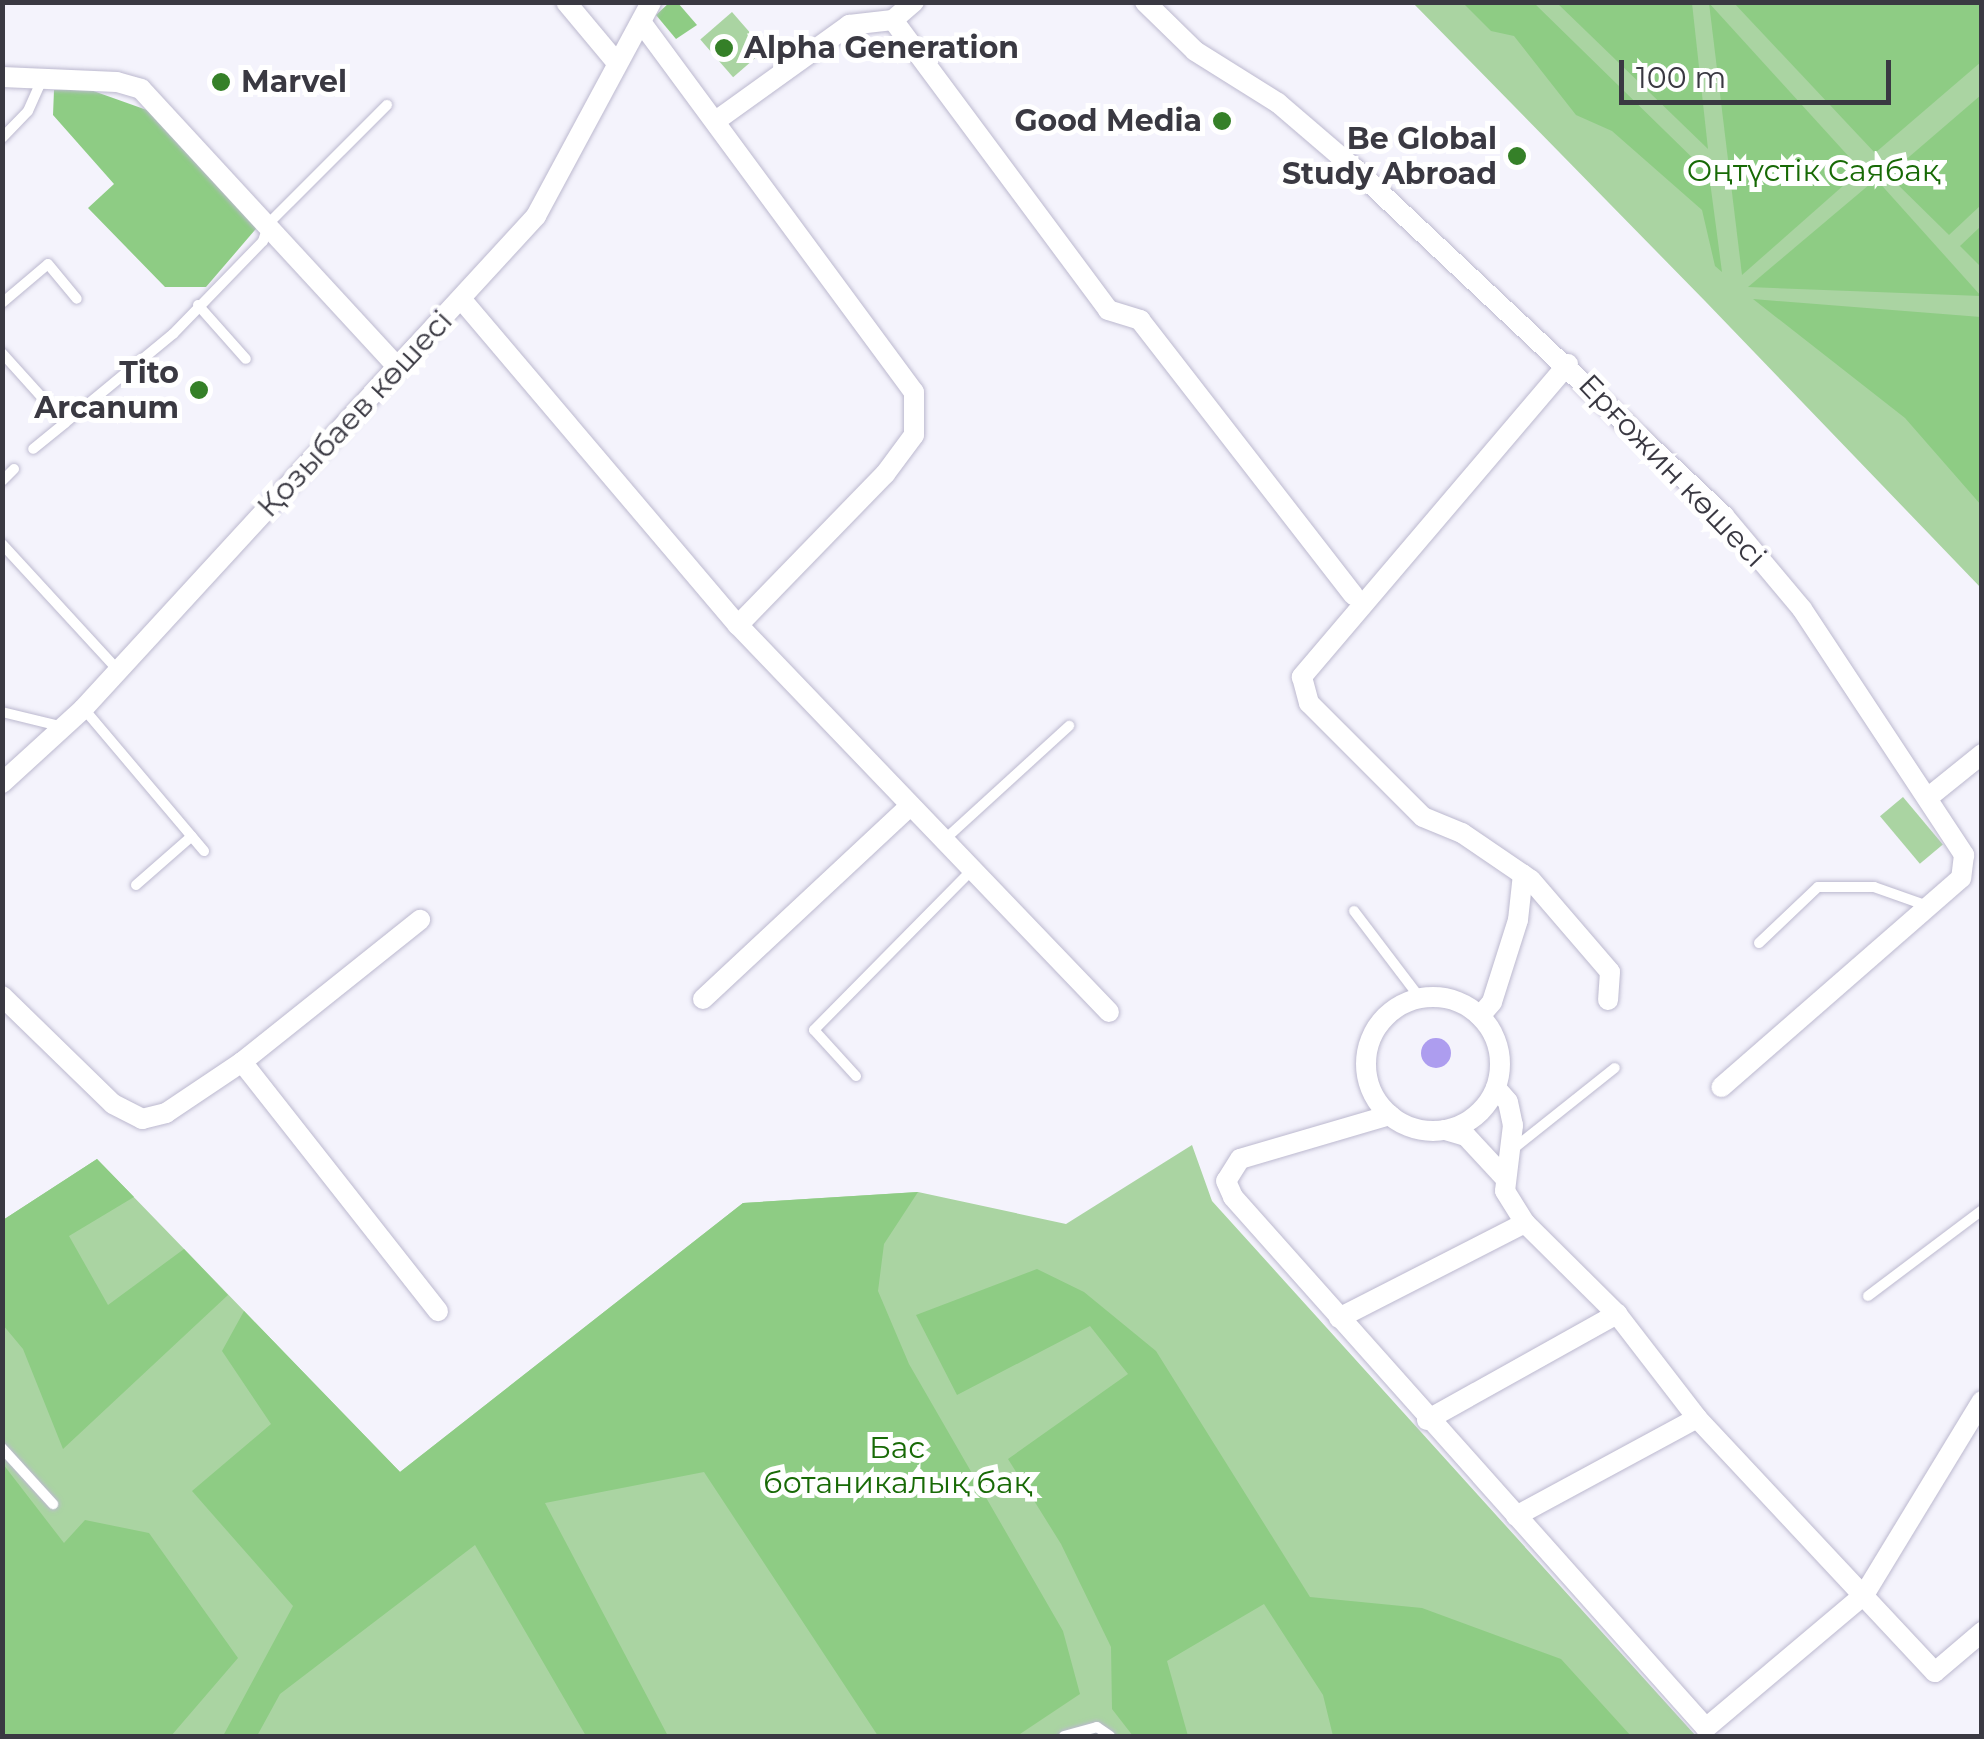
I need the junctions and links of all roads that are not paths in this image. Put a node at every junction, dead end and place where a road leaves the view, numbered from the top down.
1 (566, 2) edge
2 (651, 2) edge
3 (914, 2) edge
4 (1146, 2) edge
5 (892, 20) junction
6 (640, 22) junction
7 (617, 64) junction
8 (2, 76) edge
9 (43, 78) junction
10 (387, 105) dead end
11 (716, 120) junction
12 (2, 138) edge
13 (269, 223) junction
14 (77, 299) dead end
15 (462, 300) junction
16 (2, 303) edge
17 (198, 306) junction
18 (2, 354) edge
19 (246, 359) dead end
20 (1568, 364) junction
21 (397, 366) junction
22 (65, 422) junction
23 (33, 450) dead end
24 (14, 469) dead end
25 (2, 481) edge
26 (2, 544) edge
27 (1352, 595) dead end
28 (738, 625) junction
29 (118, 670) junction
30 (83, 709) junction
31 (2, 712) edge
32 (1069, 726) dead end
33 (65, 727) junction
34 (1982, 754) edge
35 (2, 783) edge
36 (1930, 796) junction
37 (910, 807) junction
38 (192, 836) junction
39 (942, 842) junction
40 (204, 851) dead end
41 (970, 872) junction
42 (1523, 874) junction
43 (136, 885) dead end
44 (1929, 906) junction
45 (1354, 911) dead end
46 (420, 920) dead end
47 (1758, 943) dead end
48 (2, 996) edge
49 (1420, 998) junction
50 (703, 999) dead end
51 (1608, 1000) dead end
52 (1109, 1012) dead end
53 (1480, 1016) junction
54 (242, 1062) junction
55 (1615, 1068) dead end
56 (856, 1076) dead end
57 (1496, 1088) junction
58 (1721, 1088) dead end
59 (1390, 1115) junction
60 (1445, 1130) junction
61 (1512, 1150) junction
62 (1505, 1178) junction
63 (1982, 1210) edge
64 (1525, 1223) junction
65 (1868, 1296) dead end
66 (438, 1311) dead end
67 (1618, 1314) junction
68 (1339, 1318) junction
69 (1982, 1401) edge
70 (1697, 1418) junction
71 (1427, 1420) junction
72 (2, 1448) edge
73 (53, 1504) dead end
74 (1516, 1516) junction
75 (1864, 1596) junction
76 (1982, 1632) edge
77 (1064, 1736) edge
78 (1110, 1736) edge

1 - 7 street
2 - 6 street, Қозыбаев көшесі
3 - 5 street
4 - 20 street, Ерғожин көшесі
5 - 11 street
5 - 27 street
6 - 7 street, Қозыбаев көшесі
6 - 11 street
7 - 15 street, Қозыбаев көшесі
8 - 9 street
9 - 12 lane
9 - 13 street
10 - 13 lane
11 - 28 street
13 - 17 lane
13 - 21 street
14 - 16 lane
15 - 21 street, Қозыбаев көшесі
15 - 28 street
17 - 19 lane
17 - 22 lane
18 - 22 lane
20 - 36 street, Ерғожин көшесі
20 - 42 street
21 - 29 street, Қозыбаев көшесі
22 - 23 lane
24 - 25 lane
26 - 29 lane
28 - 37 street
29 - 30 street, Қозыбаев көшесі
30 - 33 street, Қозыбаев көшесі
30 - 38 lane
31 - 33 lane
32 - 39 lane
33 - 35 street, Қозыбаев көшесі
34 - 36 street
36 - 44 street, Ерғожин көшесі
37 - 39 street
37 - 50 street
38 - 40 lane
38 - 43 lane
39 - 41 street
41 - 52 street
41 - 56 lane
42 - 51 street
42 - 53 street
44 - 47 lane
44 - 58 street, Ерғожин көшесі
45 - 49 lane
46 - 54 street
48 - 54 street
49 - 53 street
49 - 59 street
53 - 57 street
54 - 66 street
55 - 61 lane
57 - 60 street
57 - 61 street
59 - 60 street
59 - 68 street
60 - 62 street
61 - 62 street
62 - 64 street
63 - 65 lane
64 - 67 street
64 - 68 street
67 - 70 street
67 - 71 street
68 - 71 street
69 - 75 street
70 - 74 street
70 - 75 street
71 - 74 street
72 - 73 lane
74 - 75 street
75 - 76 street
77 - 78 lane

